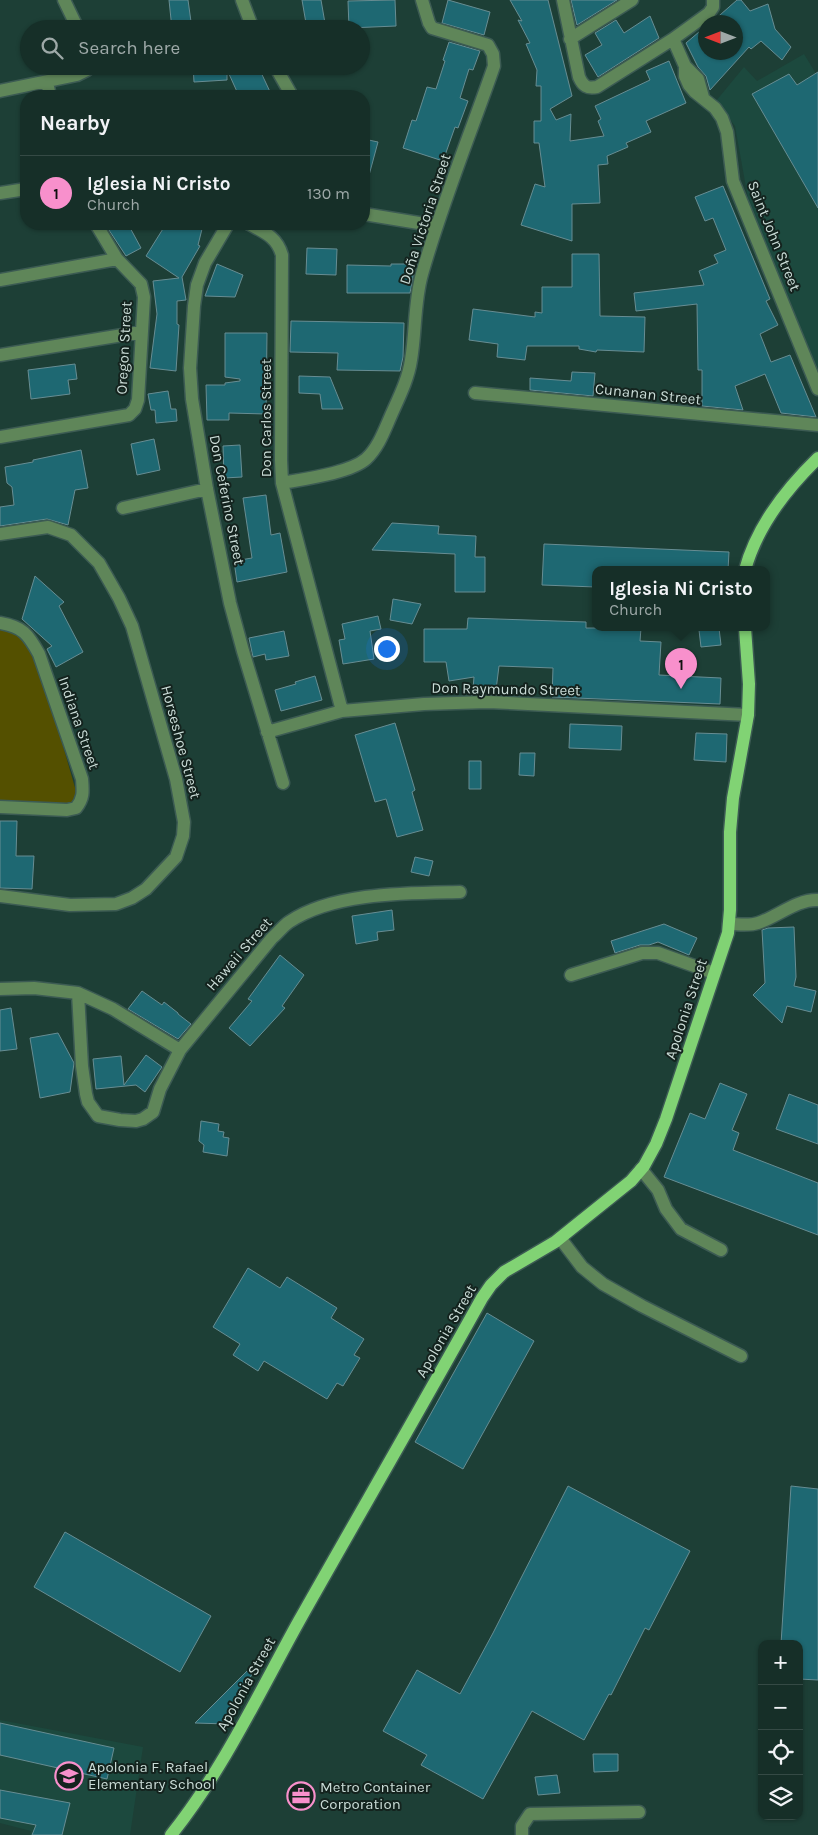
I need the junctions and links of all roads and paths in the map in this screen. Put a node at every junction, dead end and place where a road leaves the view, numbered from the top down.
1 (64, 0) edge
2 (242, 0) edge
3 (422, 0) edge
4 (563, 0) edge
5 (632, 0) edge
6 (713, 0) edge
7 (74, 20) edge
8 (250, 20) edge
9 (570, 39) junction
10 (673, 39) junction
11 (77, 75) edge
12 (280, 75) edge
13 (47, 82) junction
14 (1, 89) edge
15 (49, 90) edge
16 (289, 90) edge
17 (20, 190) edge
18 (0, 193) edge
19 (370, 215) edge
20 (437, 226) junction
21 (100, 230) edge
22 (224, 230) edge
23 (260, 230) edge
24 (117, 259) junction
25 (0, 280) edge
26 (141, 332) junction
27 (0, 355) edge
28 (818, 389) edge
29 (475, 393) dead end
30 (818, 425) edge
31 (0, 436) edge
32 (818, 458) edge
33 (282, 483) junction
34 (207, 489) junction
35 (123, 508) dead end
36 (0, 534) edge
37 (746, 566) edge
38 (0, 623) edge
39 (745, 631) edge
40 (342, 711) junction
41 (748, 715) junction
42 (267, 732) junction
43 (283, 783) dead end
44 (0, 807) edge
45 (460, 892) dead end
46 (0, 896) edge
47 (818, 900) edge
48 (729, 924) junction
49 (714, 973) junction
50 (571, 974) dead end
51 (0, 989) edge
52 (78, 993) junction
53 (180, 1050) junction
54 (641, 1169) junction
55 (560, 1238) junction
56 (721, 1250) dead end
57 (741, 1356) dead end
58 (639, 1812) dead end
59 (170, 1835) edge
60 (522, 1835) edge

1 - 7 street
2 - 8 street
3 - 20 street, Doña Victoria Street
4 - 9 street
5 - 9 street
6 - 10 street
9 - 10 street
10 - 28 street, Saint John Street
11 - 13 street
12 - 16 street
13 - 14 street
13 - 15 street
17 - 18 street
19 - 20 street
20 - 33 street, Doña Victoria Street
21 - 24 street, Oregon Street
22 - 34 street, Don Ceferino Street
23 - 33 street, Don Carlos Street
24 - 25 street
24 - 26 street, Oregon Street
26 - 27 street
26 - 31 street, Oregon Street
29 - 30 street, Cunanan Street
32 - 37 main road
33 - 40 street, Don Carlos Street
34 - 35 street
34 - 42 street, Don Ceferino Street
36 - 46 street, Horseshoe Street
38 - 44 street, Indiana Street
39 - 41 main road, Apolonia Street
40 - 41 street, Don Raymundo Street
40 - 42 street, Don Raymundo Street
41 - 48 main road, Apolonia Street
42 - 43 street, Don Ceferino Street
45 - 53 street, Hawaii Street
47 - 48 street
48 - 49 main road, Apolonia Street
49 - 50 street
49 - 54 main road, Apolonia Street
51 - 52 street
52 - 53 street
52 - 53 street, Hawaii Street
54 - 55 main road, Apolonia Street
54 - 56 street
55 - 57 street
55 - 59 main road, Apolonia Street
58 - 60 street

